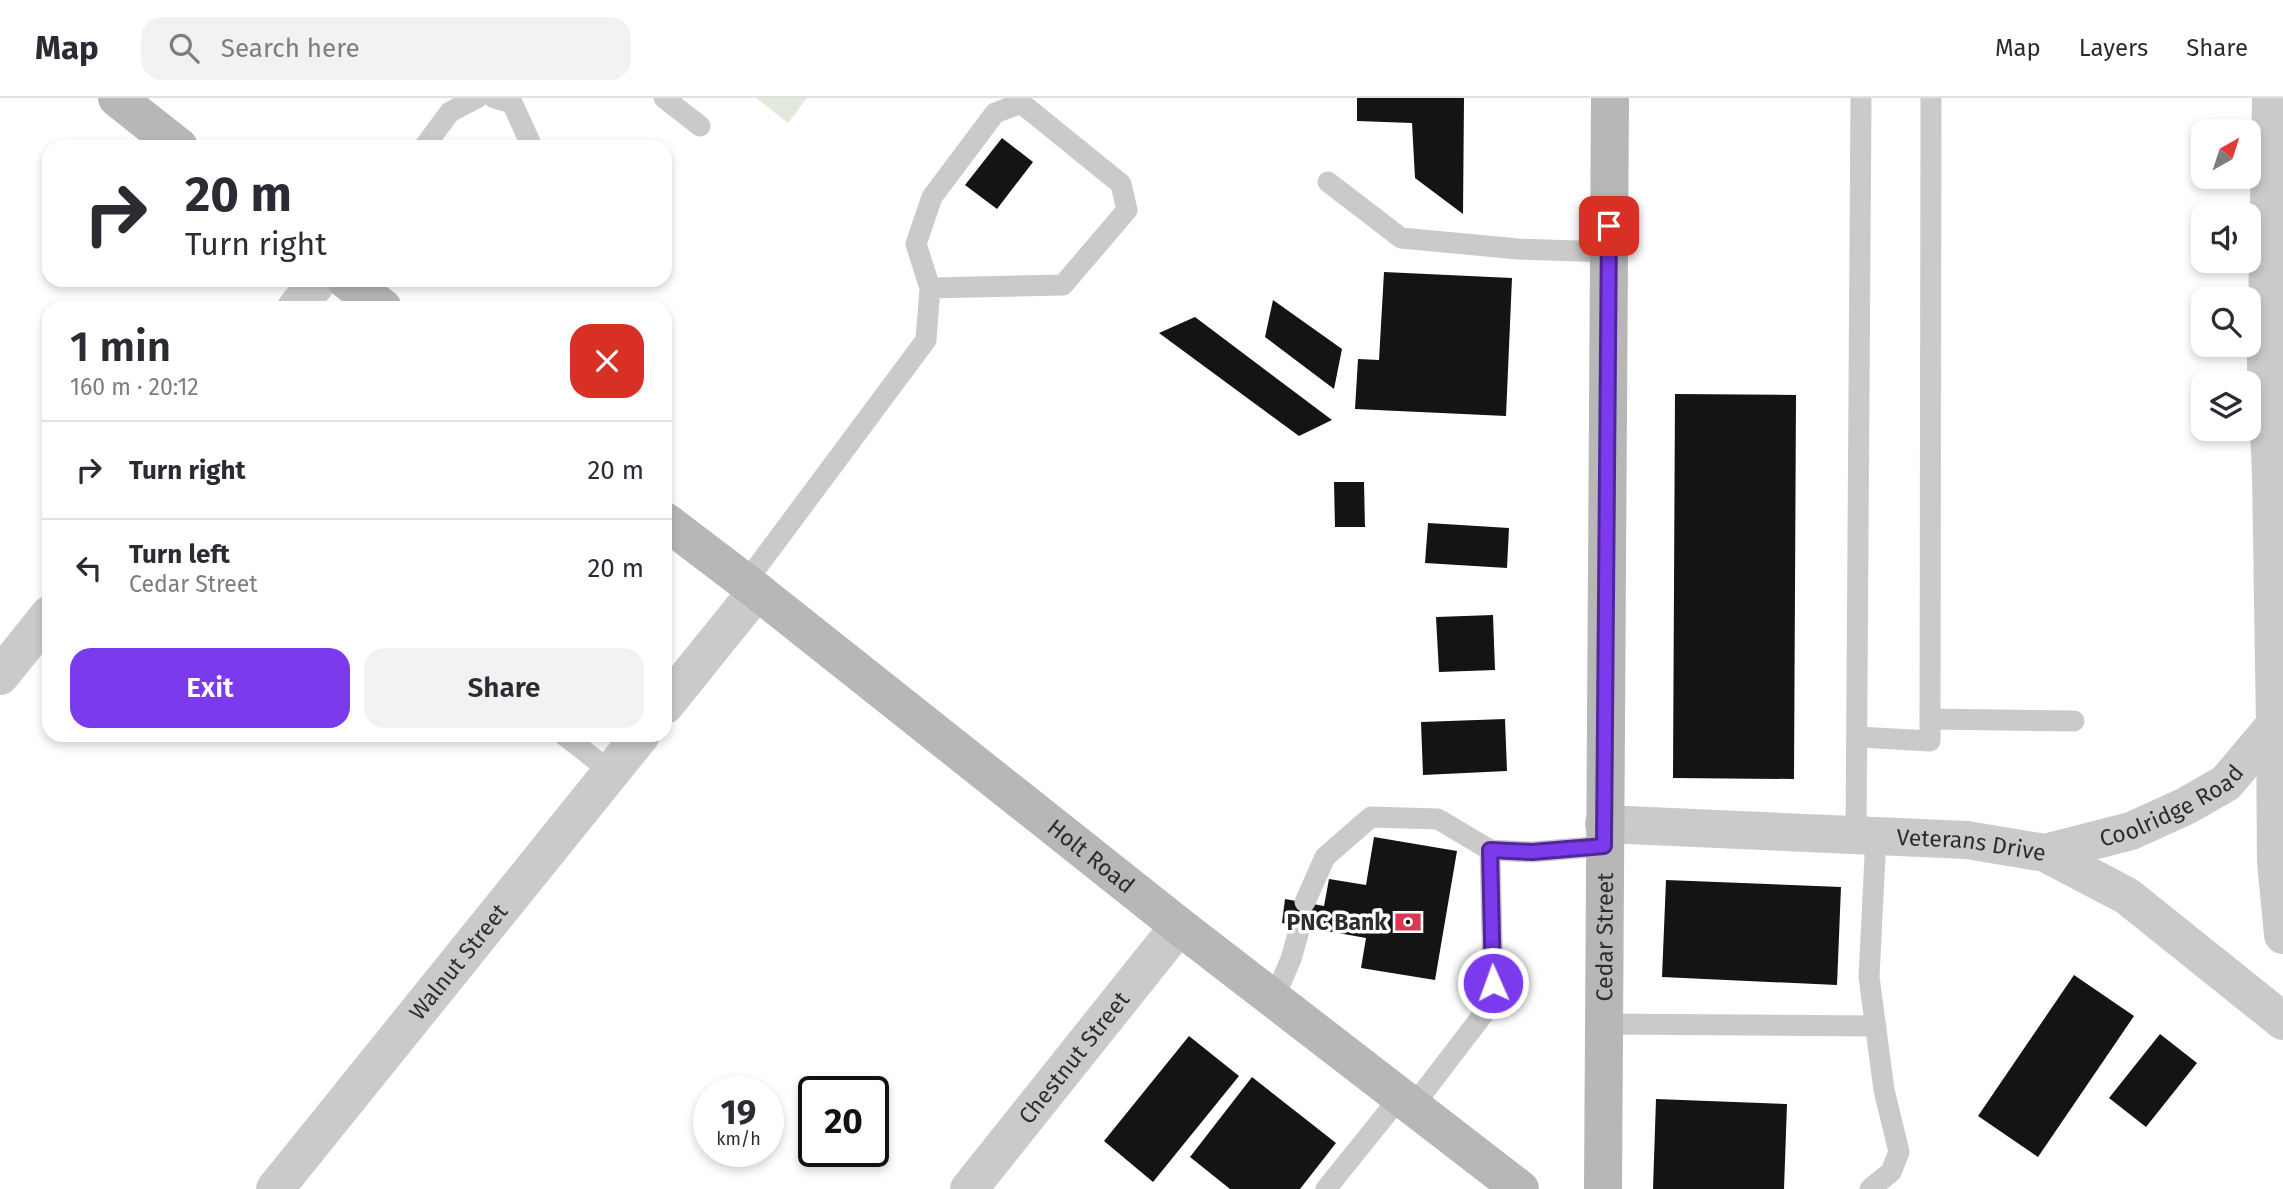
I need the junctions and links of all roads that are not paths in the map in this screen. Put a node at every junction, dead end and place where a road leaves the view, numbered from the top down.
1 (117, 98) edge
2 (477, 98) edge
3 (494, 98) edge
4 (664, 98) edge
5 (1610, 98) edge
6 (1861, 98) edge
7 (1931, 98) edge
8 (2271, 98) edge
9 (699, 127) dead end
10 (169, 140) edge
11 (429, 140) edge
12 (529, 140) edge
13 (1328, 182) dead end
14 (1609, 252) junction
15 (312, 287) edge
16 (355, 287) edge
17 (930, 288) junction
18 (302, 301) edge
19 (374, 301) edge
20 (2275, 371) edge
21 (672, 526) edge
22 (752, 587) junction
23 (42, 624) edge
24 (0, 676) edge
25 (672, 696) edge
26 (1930, 719) junction
27 (2074, 721) dead end
28 (2275, 725) junction
29 (1858, 737) junction
30 (573, 742) edge
31 (635, 742) edge
32 (611, 772) junction
33 (1604, 835) junction
34 (1866, 836) junction
35 (1490, 850) junction
36 (2045, 853) junction
37 (1305, 902) dead end
38 (1179, 926) junction
39 (1300, 926) dead end
40 (2283, 936) edge
41 (1274, 999) junction
42 (2283, 1021) edge
43 (1604, 1024) junction
44 (1875, 1026) junction
45 (1407, 1102) junction
46 (275, 1189) edge
47 (969, 1189) edge
48 (1326, 1189) edge
49 (1520, 1189) edge
50 (1603, 1189) edge
51 (1870, 1189) edge

1 - 10 main road
2 - 11 lane
3 - 12 lane
4 - 9 lane
5 - 14 main road, Cedar Street
6 - 29 lane
7 - 26 lane
8 - 20 street, Coolridge Road
13 - 14 lane
14 - 33 main road, Cedar Street
15 - 18 street
16 - 19 main road
17 - 17 lane
17 - 22 lane
20 - 28 street, Coolridge Road
21 - 22 main road, Holt Road
22 - 25 street
22 - 38 main road, Holt Road
23 - 24 street
26 - 27 lane
26 - 29 lane
28 - 36 street, Coolridge Road
28 - 40 street, Coolridge Road
29 - 34 lane
30 - 32 lane
31 - 32 street, Walnut Street
32 - 46 street, Walnut Street
33 - 34 street, Veterans Drive
33 - 35 lane
33 - 43 main road, Cedar Street
34 - 36 street, Veterans Drive
34 - 44 lane
35 - 37 lane
35 - 45 lane
36 - 42 street, Veterans Drive
38 - 41 main road, Holt Road
38 - 47 street, Chestnut Street
39 - 41 lane
41 - 45 main road, Holt Road
43 - 44 lane
43 - 50 main road, Cedar Street
44 - 51 lane
45 - 48 lane
45 - 49 main road, Holt Road

